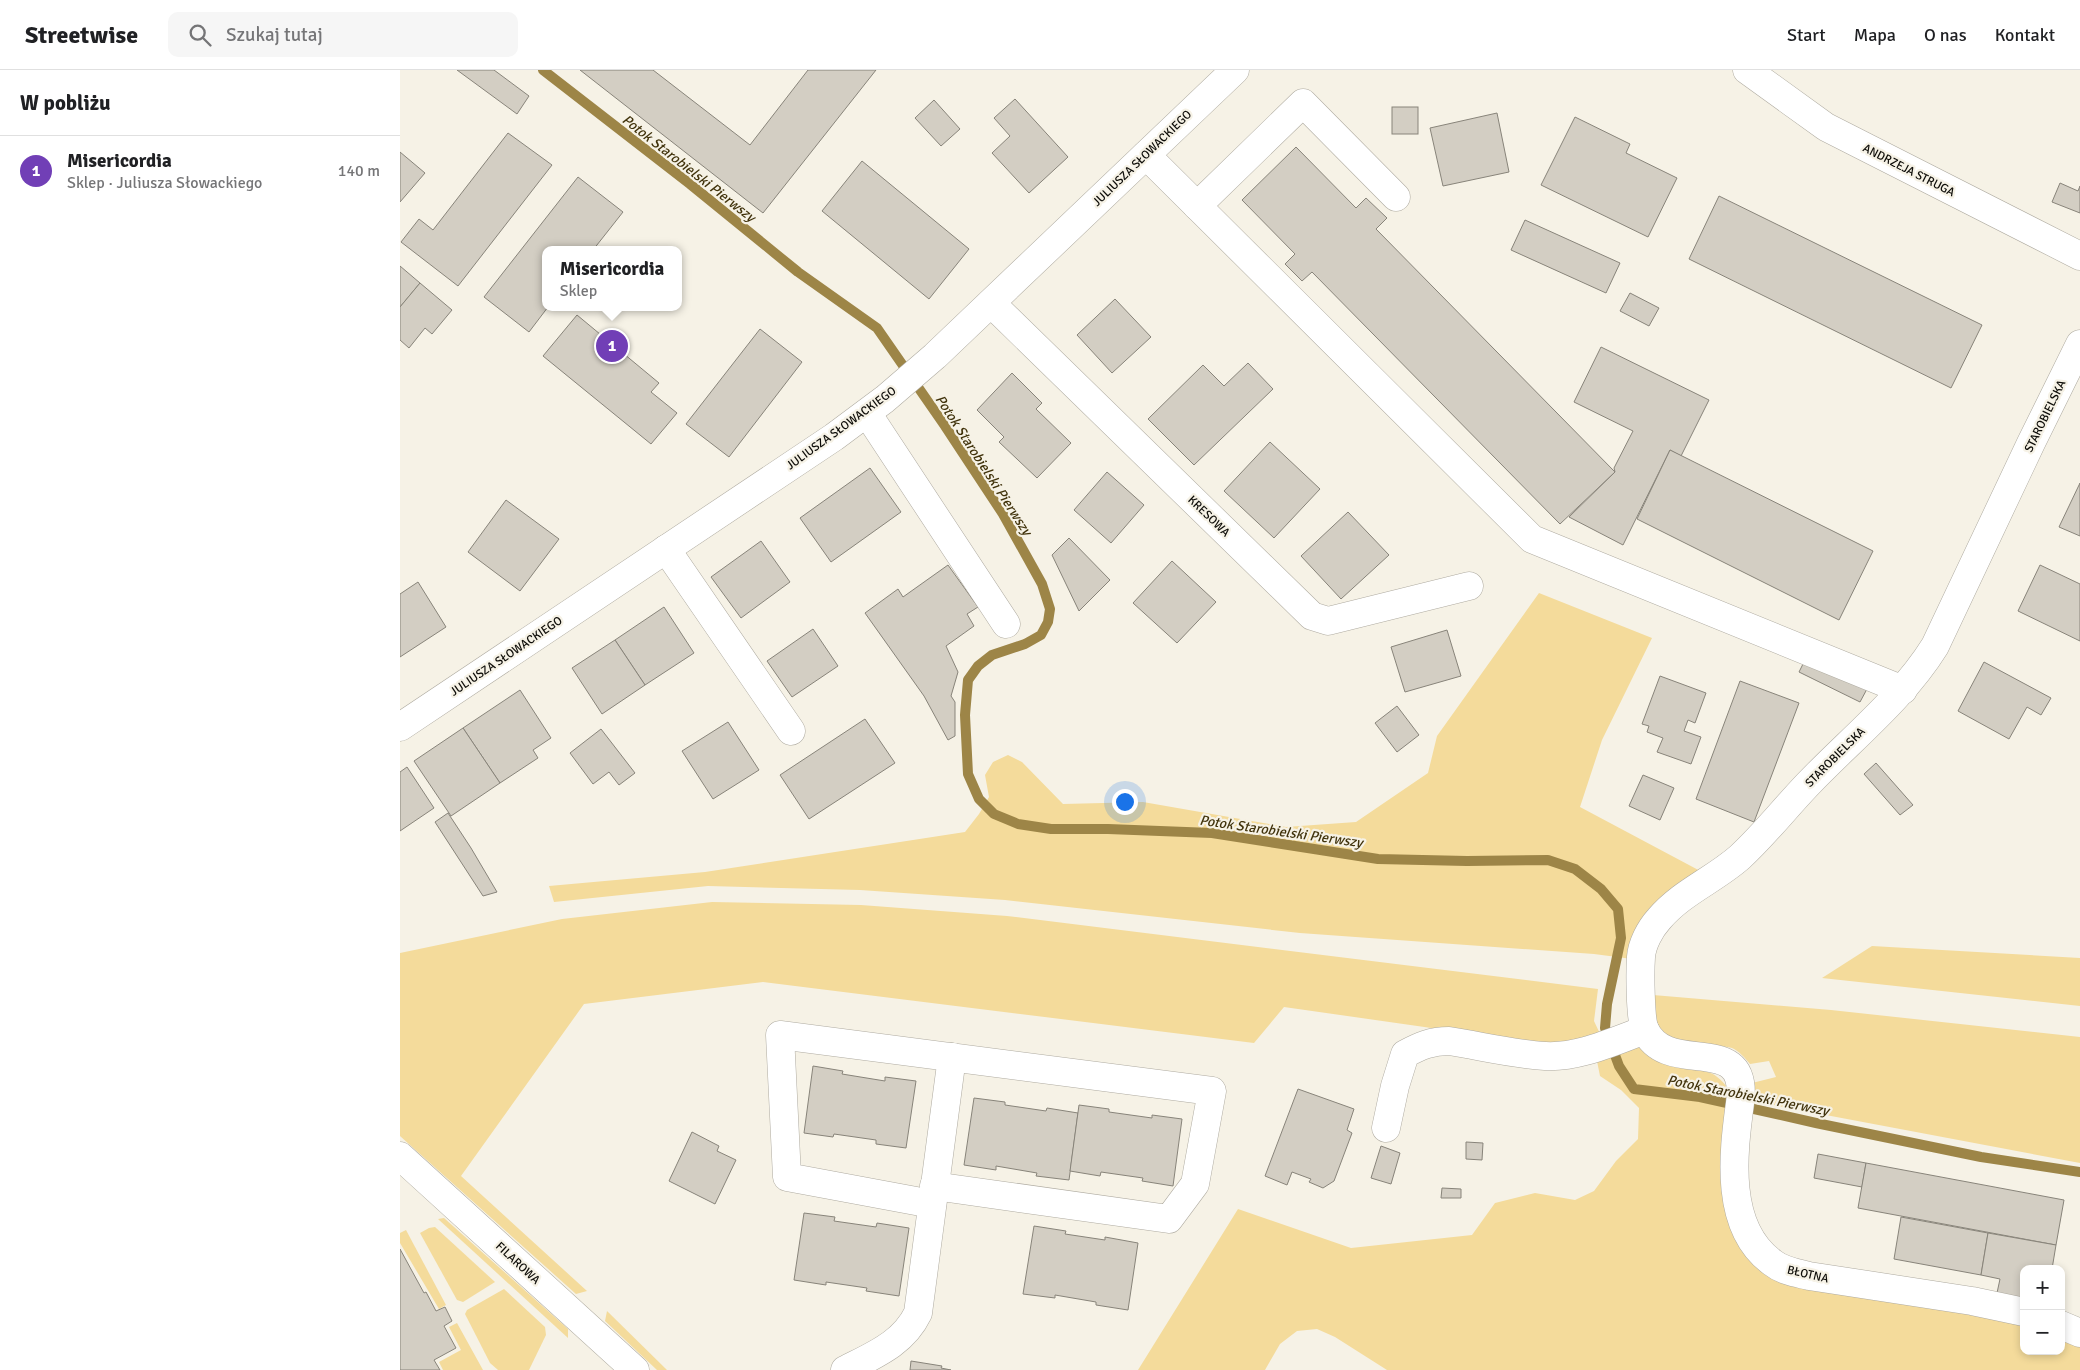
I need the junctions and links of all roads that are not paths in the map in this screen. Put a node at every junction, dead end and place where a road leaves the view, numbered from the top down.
1 (1235, 70) edge
2 (1746, 70) edge
3 (1146, 155) junction
4 (1396, 197) dead end
5 (1197, 206) junction
6 (2080, 256) edge
7 (991, 303) junction
8 (2080, 344) edge
9 (876, 406) junction
10 (666, 549) junction
11 (1469, 586) dead end
12 (1006, 624) dead end
13 (1903, 690) junction
14 (400, 727) edge
15 (791, 731) dead end
16 (1636, 1033) junction
17 (952, 1057) junction
18 (1386, 1128) dead end
19 (400, 1156) edge
20 (933, 1195) junction
21 (2020, 1311) edge
22 (2065, 1327) edge
23 (2080, 1333) edge
24 (635, 1370) edge
25 (846, 1370) edge

1 - 3 street, JULIUSZA SŁOWACKIEGO
2 - 6 street, ANDRZEJA STRUGA
3 - 5 street
3 - 7 street, JULIUSZA SŁOWACKIEGO
4 - 5 street
5 - 13 street
7 - 9 street, JULIUSZA SŁOWACKIEGO
7 - 11 street, KRESOWA
8 - 13 street, STAROBIELSKA
9 - 10 street, JULIUSZA SŁOWACKIEGO
9 - 12 street
10 - 14 street, JULIUSZA SŁOWACKIEGO
10 - 15 street
13 - 16 street, STAROBIELSKA
16 - 18 street
16 - 21 street, BŁOTNA
17 - 20 street
17 - 20 street
17 - 20 street
19 - 24 street, FILAROWA
20 - 25 street
22 - 23 street

